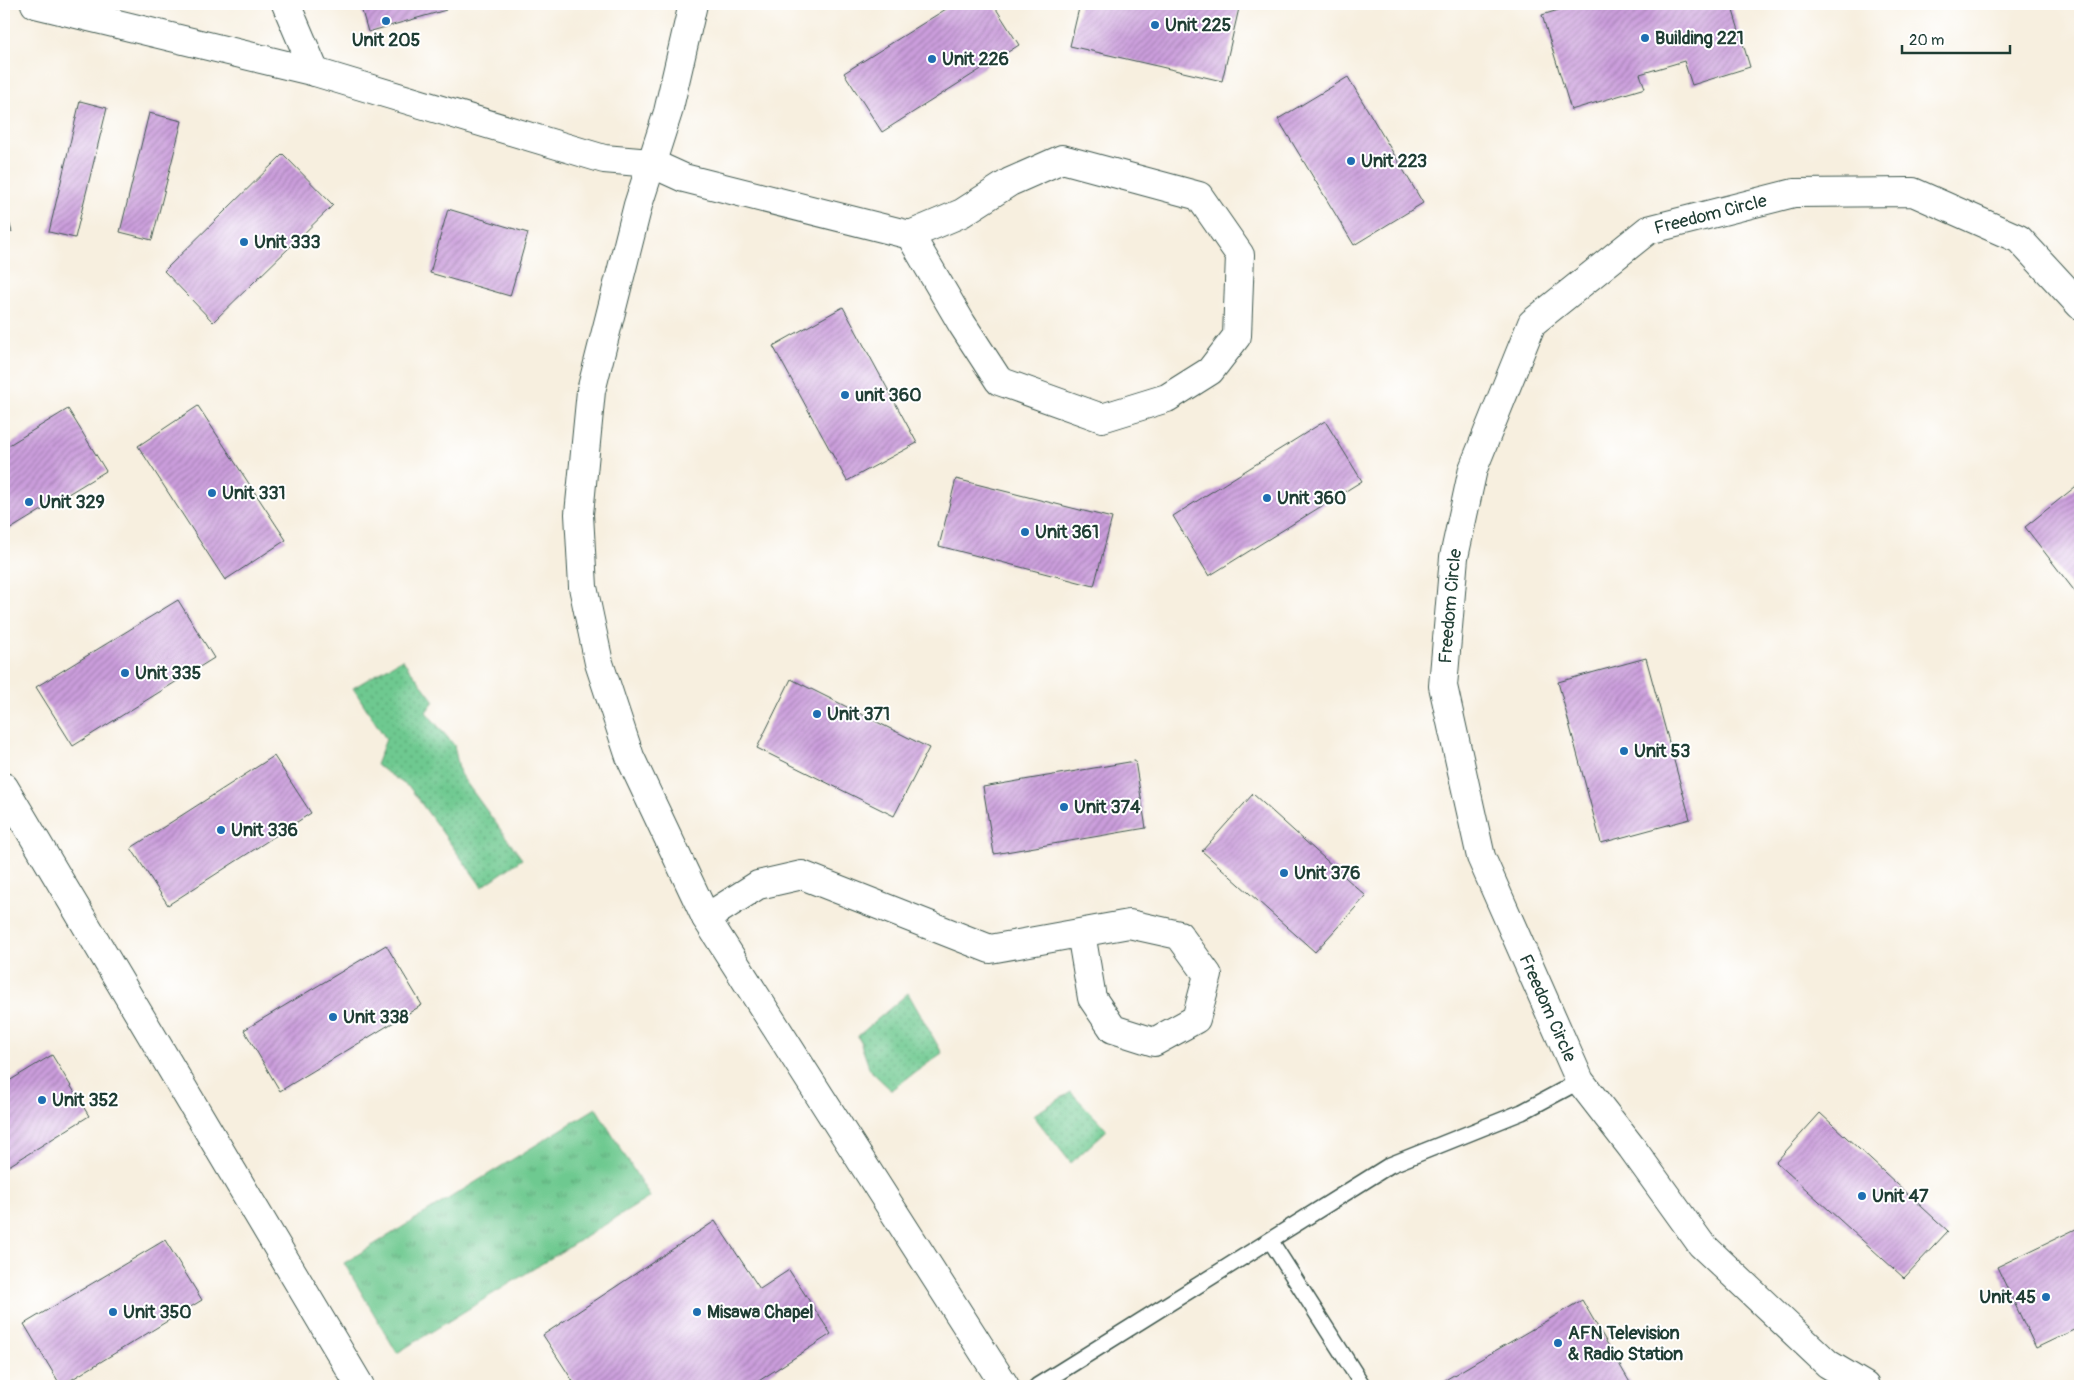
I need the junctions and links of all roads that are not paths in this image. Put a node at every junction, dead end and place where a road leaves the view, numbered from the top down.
1 (35, 4) edge
2 (286, 4) edge
3 (693, 4) edge
4 (315, 72) junction
5 (650, 163) junction
6 (910, 235) junction
7 (2080, 305) edge
8 (4, 787) edge
9 (706, 918) junction
10 (1081, 933) junction
11 (1580, 1081) junction
12 (1270, 1240) junction
13 (360, 1386) edge
14 (1005, 1386) edge
15 (1037, 1386) edge
16 (1363, 1386) edge
17 (1865, 1386) edge

1 - 4 street
2 - 4 street
3 - 5 street
4 - 5 street
5 - 6 street
5 - 9 street
6 - 6 street
7 - 11 street, Freedom Circle
8 - 13 street
9 - 10 street
9 - 14 street
10 - 10 street
11 - 12 lane
11 - 17 street, Freedom Circle
12 - 15 lane
12 - 16 lane

